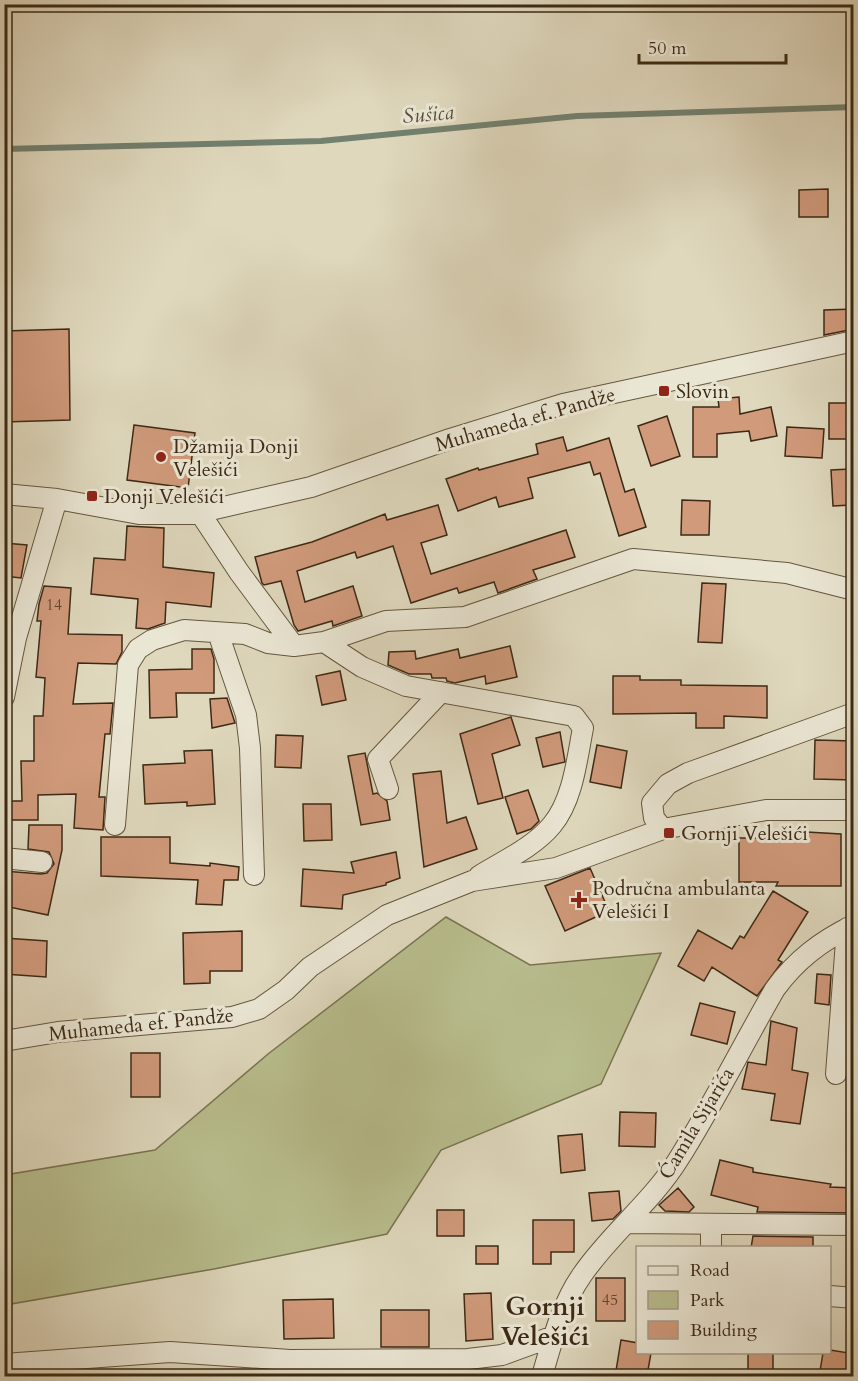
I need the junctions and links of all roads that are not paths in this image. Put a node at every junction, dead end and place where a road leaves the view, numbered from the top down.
1 (854, 341) edge
2 (4, 494) edge
3 (57, 499) junction
4 (200, 513) junction
5 (854, 590) edge
6 (218, 633) junction
7 (10, 638) edge
8 (324, 642) junction
9 (294, 646) junction
10 (441, 692) junction
11 (4, 697) edge
12 (854, 713) edge
13 (388, 789) dead end
14 (853, 809) edge
15 (115, 825) dead end
16 (663, 829) junction
17 (4, 858) edge
18 (42, 862) dead end
19 (254, 875) dead end
20 (472, 881) junction
21 (850, 926) edge
22 (4, 1041) edge
23 (836, 1074) dead end
24 (629, 1223) junction
25 (711, 1224) junction
26 (854, 1225) edge
27 (711, 1246) edge
28 (831, 1296) edge
29 (854, 1298) edge
30 (554, 1336) junction
31 (4, 1364) edge
32 (542, 1377) edge

1 - 4 street, Muhameda ef. Pandže
2 - 3 street, Muhameda ef. Pandže
3 - 4 street, Muhameda ef. Pandže
3 - 7 street
4 - 9 street
5 - 8 street
6 - 9 street
6 - 15 street
6 - 19 street
7 - 11 street
8 - 9 street
8 - 10 street
10 - 13 street
10 - 20 street
12 - 16 street
14 - 16 street, Muhameda ef. Pandže
16 - 20 street, Muhameda ef. Pandže
17 - 18 street
20 - 22 street, Muhameda ef. Pandže
21 - 23 street
21 - 24 street, Ćamila Sijarića
24 - 25 street
24 - 30 street, Ćamila Sijarića
25 - 26 street
25 - 27 street
28 - 29 street
30 - 31 street
30 - 32 street, Ćamila Sijarića

